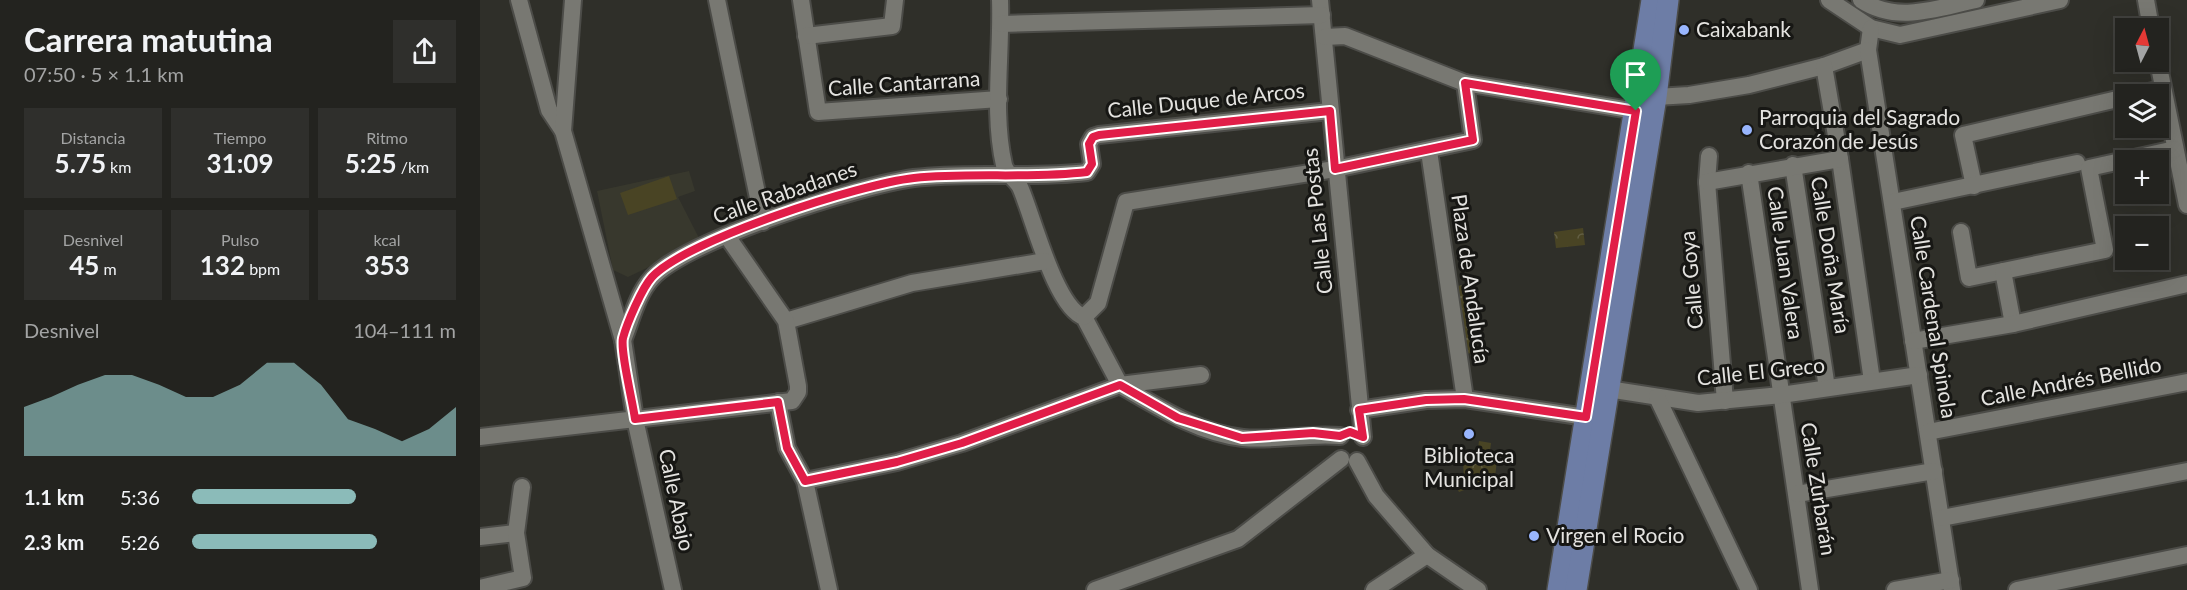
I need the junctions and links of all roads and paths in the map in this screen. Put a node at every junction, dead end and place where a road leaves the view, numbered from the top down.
1 (519, 0) edge
2 (573, 0) edge
3 (717, 0) edge
4 (801, 0) edge
5 (895, 0) edge
6 (1000, 0) edge
7 (1652, 0) edge
8 (1668, 0) edge
9 (1829, 0) edge
10 (1861, 0) edge
11 (1976, 0) edge
12 (2060, 0) edge
13 (2146, 0) edge
14 (1321, 8) edge
15 (2149, 18) edge
16 (1001, 24) junction
17 (1871, 28) junction
18 (806, 36) junction
19 (1325, 36) junction
20 (1868, 50) junction
21 (1824, 66) junction
22 (1465, 83) junction
23 (1656, 97) junction
24 (999, 99) junction
25 (2115, 100) edge
26 (1330, 111) junction
27 (1636, 111) junction
28 (2169, 119) edge
29 (564, 131) junction
30 (2175, 149) junction
31 (1429, 151) junction
32 (1709, 156) dead end
33 (1840, 159) junction
34 (2077, 163) dead end
35 (1793, 165) junction
36 (1335, 169) junction
37 (1749, 173) junction
38 (1011, 176) junction
39 (1707, 182) junction
40 (1974, 186) junction
41 (1893, 202) junction
42 (2187, 205) edge
43 (763, 222) junction
44 (1961, 232) dead end
45 (727, 236) junction
46 (1045, 261) junction
47 (2003, 271) junction
48 (2187, 284) edge
49 (1084, 316) junction
50 (786, 321) junction
51 (2013, 324) junction
52 (622, 340) junction
53 (1914, 341) junction
54 (1201, 375) dead end
55 (1919, 375) junction
56 (1872, 381) junction
57 (2187, 382) edge
58 (1120, 385) junction
59 (1827, 388) junction
60 (1608, 389) junction
61 (1781, 395) junction
62 (1657, 397) junction
63 (1464, 399) junction
64 (1725, 401) junction
65 (778, 402) junction
66 (1359, 410) junction
67 (1586, 417) junction
68 (635, 419) junction
69 (1928, 432) junction
70 (1340, 436) junction
71 (480, 437) edge
72 (1363, 437) junction
73 (1349, 460) junction
74 (1934, 471) junction
75 (2187, 471) edge
76 (805, 481) junction
77 (522, 487) dead end
78 (1797, 494) junction
79 (1942, 518) junction
80 (516, 533) junction
81 (480, 537) edge
82 (1427, 555) junction
83 (2187, 555) edge
84 (1951, 585) edge
85 (480, 588) edge
86 (673, 590) edge
87 (829, 590) edge
88 (1095, 590) edge
89 (1374, 590) edge
90 (1478, 590) edge
91 (1558, 590) edge
92 (1575, 590) edge
93 (1749, 590) edge
94 (1810, 590) edge
95 (1894, 590) edge
96 (2017, 590) edge

1 - 29 street
2 - 29 street
3 - 43 street
4 - 18 street, Calle Cantarrana
5 - 18 street
6 - 16 street
7 - 27 main road
8 - 23 main road
9 - 17 street
10 - 11 street
12 - 17 street
13 - 15 street
14 - 16 street
14 - 19 street, Calle Las Postas
16 - 24 street
17 - 20 street, Calle Cardenal Spinola
18 - 24 street, Calle Cantarrana
19 - 22 street
19 - 26 street, Calle Las Postas
20 - 21 street
20 - 41 street, Calle Cardenal Spinola
21 - 23 street
21 - 33 street
22 - 27 street
22 - 31 street
23 - 27 street
23 - 60 main road
24 - 38 street
25 - 40 street
26 - 36 street, Calle Las Postas
26 - 38 street, Calle Duque de Arcos
27 - 67 main road
28 - 30 street
29 - 52 street, Calle Abajo
30 - 42 street
30 - 47 street
31 - 36 street
31 - 63 street, Plaza de Andalucía
32 - 39 street, Calle Goya
33 - 35 street
33 - 56 street
34 - 40 street
35 - 37 street
35 - 59 street, Calle Doña María
36 - 49 street
36 - 66 street, Calle Las Postas
37 - 39 street
37 - 61 street, Calle Juan Valera
38 - 43 street, Calle Rabadanes
38 - 46 street
39 - 64 street, Calle Goya
40 - 41 street
41 - 53 street, Calle Cardenal Spinola
43 - 45 street, Calle Rabadanes
44 - 47 street
45 - 50 street
45 - 52 street, Calle Rabadanes
46 - 49 street
46 - 50 street
47 - 51 street
48 - 51 street
49 - 58 street
50 - 65 street
51 - 53 street
52 - 68 street, Calle Abajo
53 - 55 street, Calle Cardenal Spinola
54 - 58 street
55 - 56 street, Calle El Greco
55 - 69 street, Calle Cardenal Spinola
56 - 59 street, Calle El Greco
57 - 69 street, Calle Andrés Bellido
58 - 70 street
58 - 76 street
59 - 61 street, Calle El Greco
60 - 62 street, Calle El Greco
60 - 92 main road
61 - 64 street, Calle El Greco
61 - 78 street, Calle Zurbarán
62 - 64 street, Calle El Greco
62 - 93 street
63 - 66 street
63 - 67 street
65 - 68 street
65 - 76 street
66 - 72 street, Calle Las Postas
67 - 91 main road
68 - 71 street
68 - 86 street, Calle Abajo
69 - 74 street, Calle Cardenal Spinola
70 - 72 street
70 - 73 street
72 - 73 street
73 - 82 street
73 - 88 street
74 - 78 street
74 - 79 street, Calle Cardenal Spinola
75 - 79 street
76 - 87 street
77 - 80 street
78 - 94 street, Calle Zurbarán
79 - 84 street, Calle Cardenal Spinola
80 - 81 street
80 - 85 street
82 - 89 street
82 - 90 street
83 - 96 street
84 - 95 street

